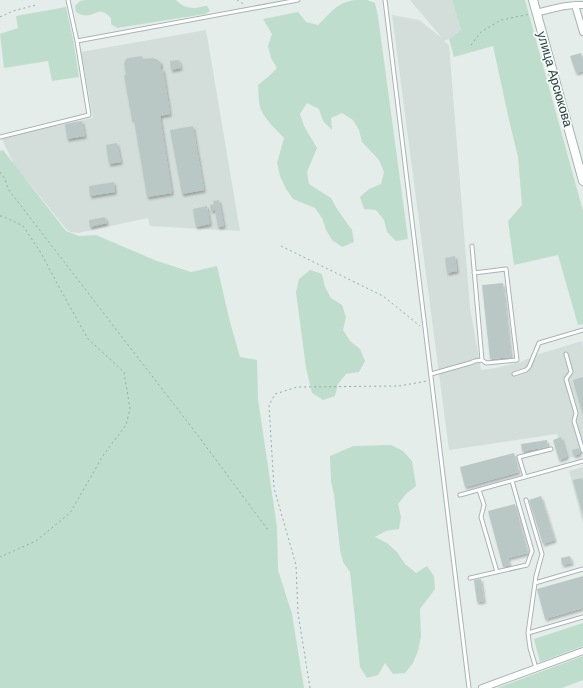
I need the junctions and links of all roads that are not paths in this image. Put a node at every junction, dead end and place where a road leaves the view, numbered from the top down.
1 (68, 0) edge
2 (298, 0) edge
3 (385, 0) edge
4 (532, 0) edge
5 (575, 2) edge
6 (583, 5) edge
7 (536, 13) junction
8 (583, 32) edge
9 (77, 41) junction
10 (0, 137) edge
11 (583, 181) edge
12 (472, 246) dead end
13 (474, 273) junction
14 (583, 330) edge
15 (566, 354) dead end
16 (482, 360) junction
17 (431, 374) junction
18 (514, 374) dead end
19 (551, 449) dead end
20 (583, 451) edge
21 (583, 461) edge
22 (524, 477) junction
23 (512, 481) junction
24 (479, 490) junction
25 (460, 495) dead end
26 (526, 500) dead end
27 (583, 569) edge
28 (497, 572) junction
29 (470, 578) dead end
30 (534, 583) junction
31 (583, 617) edge
32 (528, 633) junction
33 (583, 651) edge
34 (536, 668) junction
35 (469, 688) edge
36 (482, 688) edge

1 - 9 lane
2 - 9 lane
3 - 17 lane
4 - 7 street, улица Арсюкова
5 - 6 street
5 - 7 street
5 - 8 street
7 - 11 street, улица Арсюкова
9 - 10 lane
12 - 13 lane
13 - 16 lane
13 - 16 lane
14 - 18 lane
15 - 20 lane
16 - 17 lane
17 - 35 lane
19 - 22 lane
21 - 22 lane
22 - 23 lane
23 - 24 lane
23 - 28 lane
24 - 25 lane
24 - 28 lane
26 - 30 lane
27 - 30 lane
28 - 29 lane
30 - 32 lane
31 - 32 lane
32 - 34 lane
33 - 34 street
34 - 36 street

